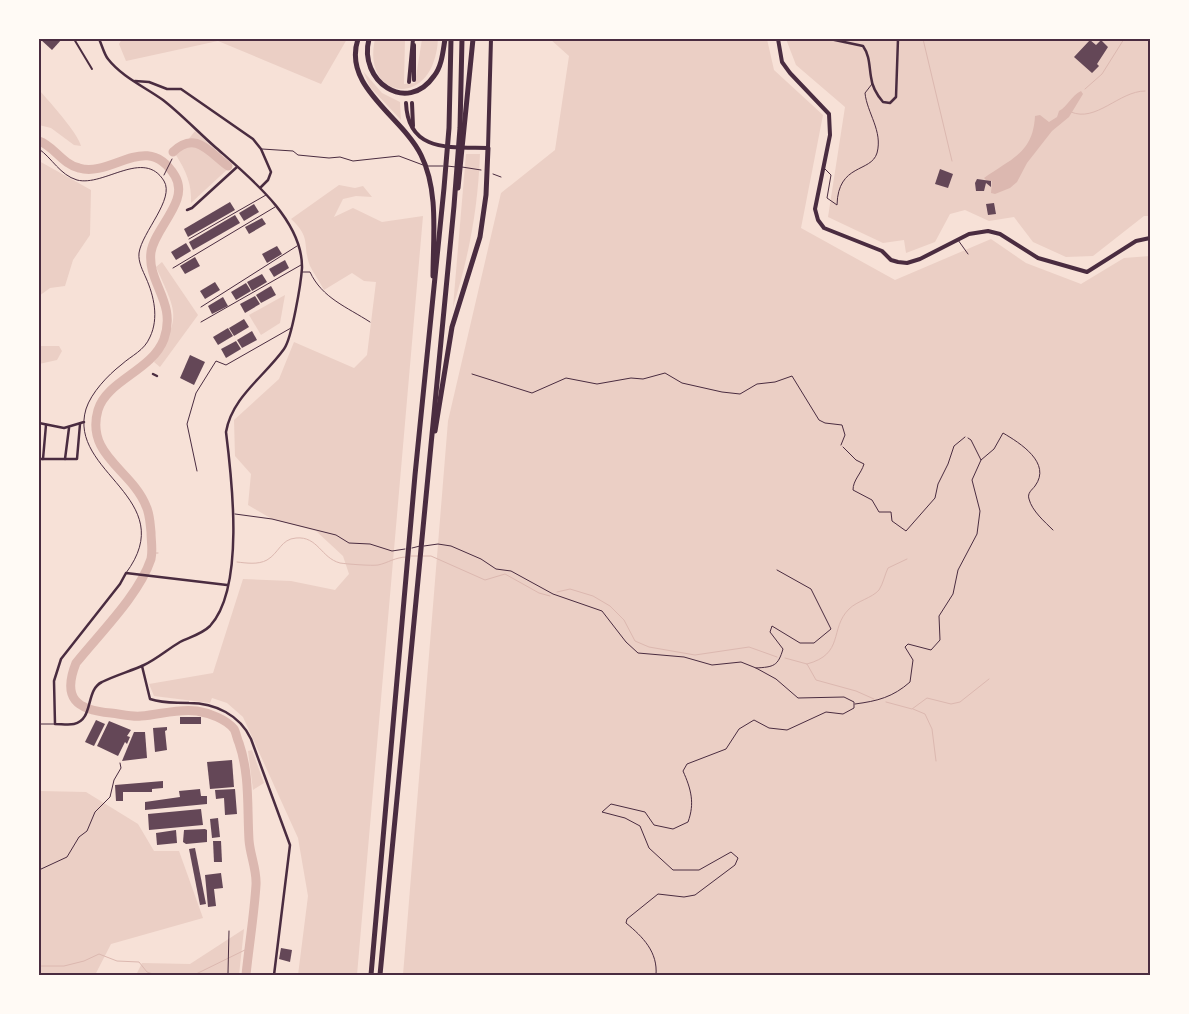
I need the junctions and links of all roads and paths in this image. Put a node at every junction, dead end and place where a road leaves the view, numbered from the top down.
1 (74, 39) edge
2 (99, 39) edge
3 (358, 39) edge
4 (369, 39) edge
5 (413, 39) edge
6 (445, 39) edge
7 (451, 39) edge
8 (462, 39) edge
9 (473, 39) edge
10 (491, 39) edge
11 (778, 39) edge
12 (830, 39) edge
13 (898, 39) edge
14 (92, 69) dead end
15 (414, 80) dead end
16 (134, 81) junction
17 (408, 82) dead end
18 (873, 83) junction
19 (406, 103) dead end
20 (412, 103) dead end
21 (462, 128) junction
22 (415, 130) junction
23 (488, 148) junction
24 (39, 149) edge
25 (262, 149) junction
26 (172, 159) dead end
27 (237, 167) junction
28 (823, 167) junction
29 (481, 170) dead end
30 (493, 174) dead end
31 (164, 175) dead end
32 (501, 177) dead end
33 (261, 187) junction
34 (267, 194) junction
35 (276, 207) junction
36 (186, 210) dead end
37 (1150, 238) edge
38 (189, 239) dead end
39 (958, 240) junction
40 (299, 245) junction
41 (968, 254) dead end
42 (302, 265) junction
43 (173, 268) dead end
44 (301, 272) junction
45 (433, 306) junction
46 (201, 307) dead end
47 (201, 322) dead end
48 (370, 322) dead end
49 (291, 328) junction
50 (472, 374) dead end
51 (84, 422) junction
52 (39, 423) edge
53 (80, 424) junction
54 (46, 425) junction
55 (69, 427) junction
56 (968, 438) joint
57 (841, 445) joint
58 (39, 459) edge
59 (43, 459) junction
60 (65, 459) junction
61 (981, 460) junction
62 (429, 468) junction
63 (197, 471) dead end
64 (234, 514) junction
65 (1053, 530) dead end
66 (777, 570) dead end
67 (126, 573) junction
68 (227, 586) junction
69 (142, 666) junction
70 (756, 668) junction
71 (854, 704) junction
72 (39, 724) edge
73 (55, 724) junction
74 (120, 764) dead end
75 (39, 870) edge
76 (229, 931) dead end
77 (228, 974) dead end
78 (274, 975) edge
79 (371, 975) edge
80 (380, 975) edge
81 (656, 975) edge

1 - 14 street
2 - 16 street
3 - 45 highway
4 - 6 highway
5 - 15 main road
5 - 17 main road
7 - 45 highway
8 - 21 highway
9 - 21 highway
10 - 23 main road
11 - 28 main road
12 - 18 street
13 - 18 street
16 - 25 street
16 - 27 street
18 - 28 lane
19 - 22 main road
20 - 22 main road
21 - 62 highway
22 - 23 main road
23 - 62 highway
24 - 51 lane
25 - 29 lane
25 - 33 street
26 - 31 lane
27 - 33 street
27 - 36 street
28 - 39 main road
30 - 32 lane
33 - 34 street
34 - 35 street
34 - 38 lane
35 - 40 street
35 - 43 lane
37 - 39 main road
39 - 41 lane
40 - 42 street
40 - 46 lane
42 - 44 street
42 - 47 lane
44 - 48 lane
44 - 49 street
45 - 79 highway
49 - 63 lane
49 - 64 street
50 - 57 lane
51 - 53 street
51 - 67 lane
52 - 54 street
53 - 55 street
53 - 60 street
54 - 55 street
54 - 59 street
55 - 60 street
56 - 57 path
56 - 61 lane
58 - 59 street
59 - 60 street
61 - 65 lane
61 - 71 lane
62 - 80 highway
64 - 68 street
64 - 70 lane
66 - 70 lane
67 - 68 street
67 - 73 street
68 - 69 street
69 - 73 street
69 - 78 street
70 - 71 lane
71 - 81 lane
72 - 73 lane
74 - 75 path
76 - 77 path

